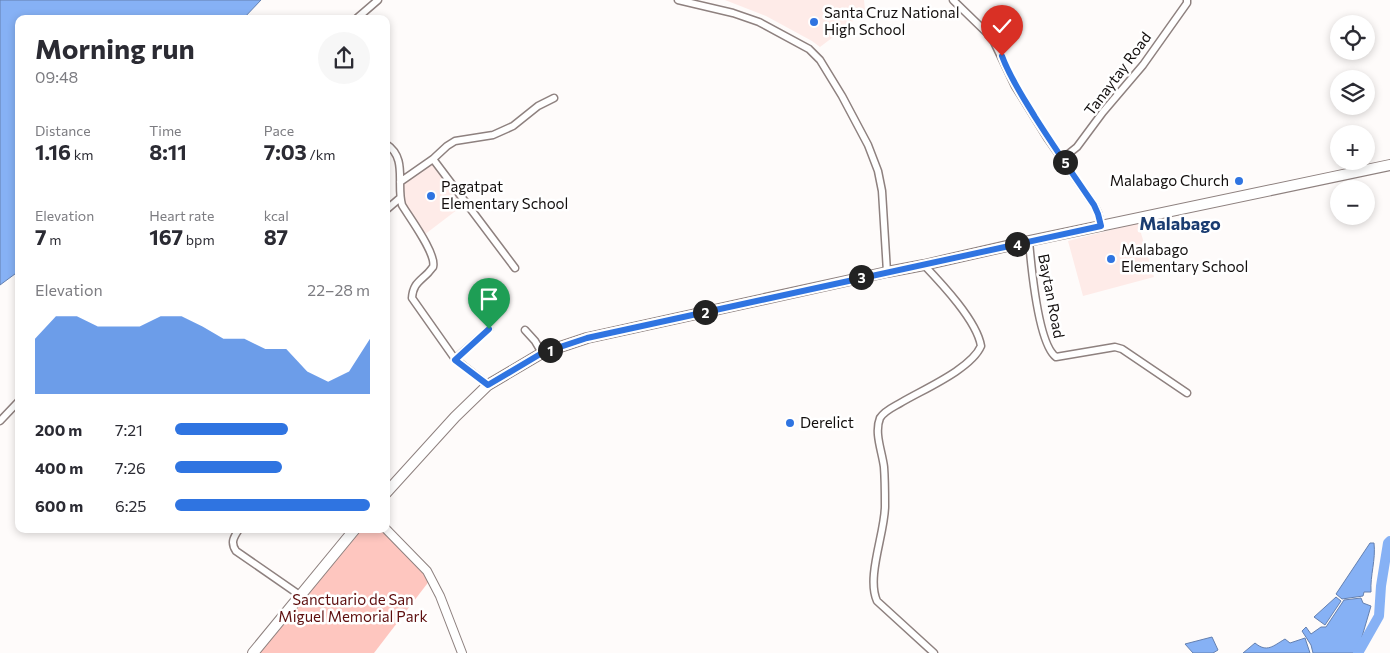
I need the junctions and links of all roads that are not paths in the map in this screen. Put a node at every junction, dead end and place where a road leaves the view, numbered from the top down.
1 (378, 0) edge
2 (678, 0) edge
3 (953, 0) edge
4 (1187, 0) edge
5 (361, 15) edge
6 (554, 98) dead end
7 (390, 147) edge
8 (1062, 158) junction
9 (433, 159) junction
10 (1390, 165) edge
11 (400, 182) junction
12 (400, 198) junction
13 (390, 207) edge
14 (1101, 226) junction
15 (1029, 241) junction
16 (924, 265) junction
17 (515, 268) dead end
18 (887, 272) junction
19 (489, 329) dead end
20 (525, 330) dead end
21 (542, 353) junction
22 (455, 360) junction
23 (488, 385) junction
24 (1187, 393) dead end
25 (15, 405) edge
26 (0, 421) edge
27 (390, 488) edge
28 (237, 533) edge
29 (352, 533) edge
30 (390, 533) edge
31 (301, 596) junction
32 (253, 653) edge
33 (462, 653) edge
34 (934, 653) edge

1 - 5 street
2 - 18 street
3 - 8 street
4 - 8 street, Tanaytay Road
6 - 9 street
7 - 11 street
8 - 14 street
9 - 11 street
9 - 17 street
10 - 14 main road
11 - 12 street
12 - 13 street
12 - 22 street
14 - 15 main road
15 - 16 main road
15 - 24 street, Baytan Road
16 - 18 main road
16 - 34 street
18 - 21 main road
19 - 22 street
20 - 21 street
21 - 23 main road
22 - 23 street
23 - 27 main road
25 - 26 street
28 - 31 street
29 - 31 main road
30 - 33 street
31 - 32 main road

